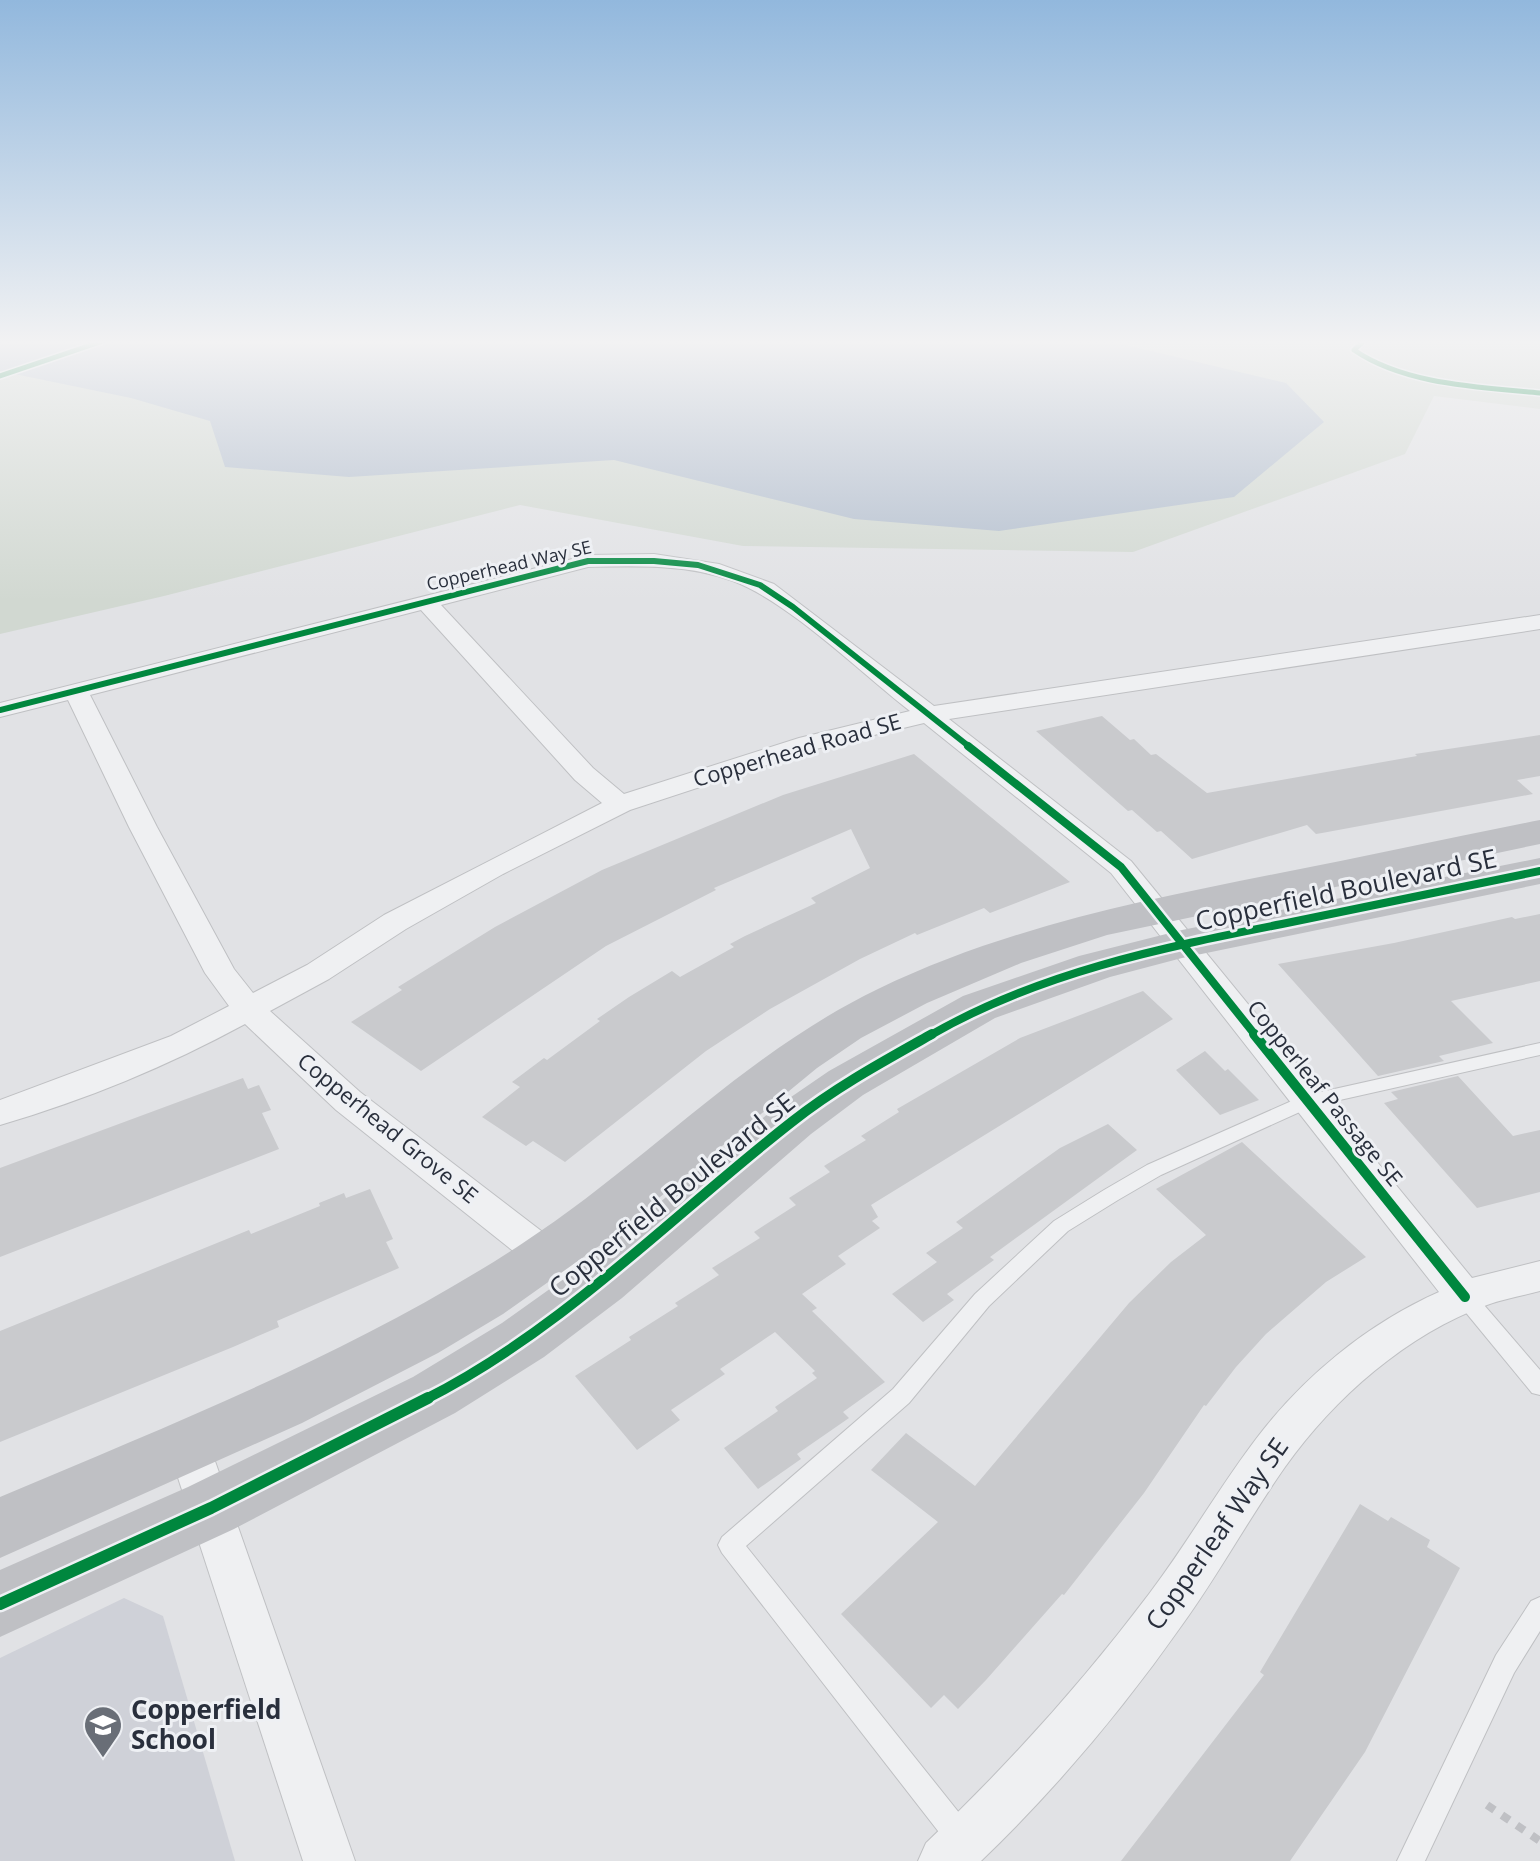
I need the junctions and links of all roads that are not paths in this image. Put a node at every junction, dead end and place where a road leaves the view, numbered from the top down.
1 (426, 602) junction
2 (1540, 622) edge
3 (76, 691) junction
4 (0, 710) edge
5 (930, 714) junction
6 (620, 804) junction
7 (1540, 832) edge
8 (1540, 871) edge
9 (1169, 927) junction
10 (247, 1008) junction
11 (1540, 1049) edge
12 (1309, 1101) junction
13 (0, 1113) edge
14 (547, 1256) junction
15 (1540, 1276) edge
16 (590, 1290) junction
17 (1465, 1297) junction
18 (1540, 1386) edge
19 (188, 1444) junction
20 (211, 1508) junction
21 (0, 1528) edge
22 (0, 1604) edge
23 (1540, 1609) edge
24 (954, 1851) edge
25 (329, 1861) edge
26 (1411, 1861) edge

1 - 3 street, Copperhead Way SE
1 - 5 street, Copperhead Way SE
1 - 6 street
2 - 5 street, Copperhead Road SE
3 - 4 street, Copperhead Way SE
3 - 10 street, Copperhead Grove SE
5 - 6 street, Copperhead Road SE
5 - 9 street, Copperhead Way SE
6 - 10 street, Copperhead Road SE
7 - 9 street, Copperfield Boulevard SE
8 - 9 street, Copperfield Boulevard SE
9 - 12 street, Copperleaf Passage SE
9 - 14 street, Copperfield Boulevard SE
9 - 16 street, Copperfield Boulevard SE
10 - 13 street
10 - 14 street, Copperhead Grove SE
11 - 12 lane
12 - 17 street, Copperleaf Passage SE
12 - 24 lane
14 - 16 street, Copperhead Grove SE
14 - 19 street, Copperfield Boulevard SE
15 - 17 street, Copperleaf Way SE
16 - 20 street, Copperfield Boulevard SE
17 - 18 lane
17 - 24 street, Copperleaf Way SE
19 - 20 street
19 - 21 street, Copperfield Boulevard SE
20 - 22 street, Copperfield Boulevard SE
20 - 25 street
23 - 26 lane

